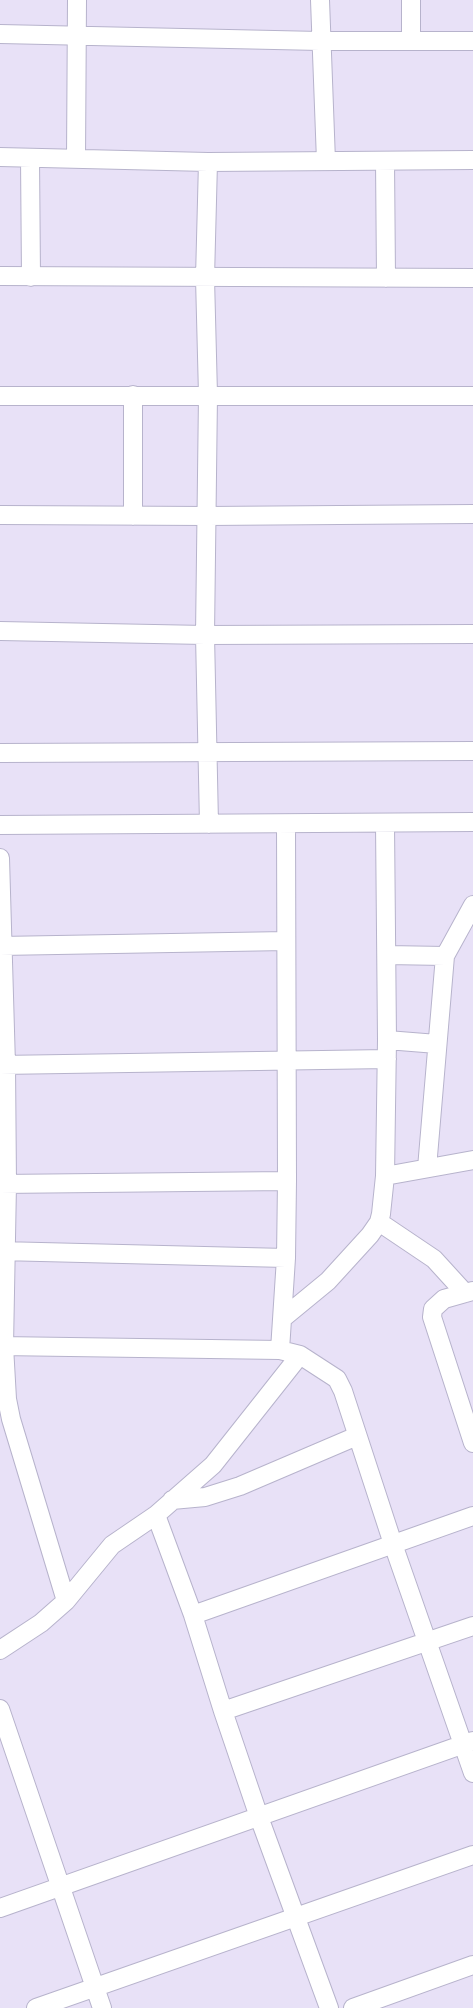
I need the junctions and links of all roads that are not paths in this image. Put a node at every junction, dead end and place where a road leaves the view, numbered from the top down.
1 (77, 0) edge
2 (320, 0) edge
3 (410, 0) edge
4 (0, 34) edge
5 (77, 36) junction
6 (320, 41) junction
7 (411, 41) junction
8 (473, 41) edge
9 (0, 157) edge
10 (30, 158) junction
11 (76, 159) junction
12 (473, 160) edge
13 (326, 161) junction
14 (386, 161) junction
15 (208, 162) junction
16 (0, 276) edge
17 (31, 277) junction
18 (205, 278) junction
19 (386, 278) junction
20 (473, 278) edge
21 (133, 395) junction
22 (208, 395) junction
23 (0, 396) edge
24 (473, 396) edge
25 (473, 514) edge
26 (0, 515) edge
27 (133, 516) junction
28 (207, 516) junction
29 (0, 631) edge
30 (205, 634) junction
31 (473, 634) edge
32 (473, 751) edge
33 (208, 752) junction
34 (0, 753) edge
35 (473, 822) edge
36 (209, 824) junction
37 (286, 824) junction
38 (385, 824) junction
39 (0, 825) edge
40 (0, 858) edge
41 (473, 905) edge
42 (286, 941) junction
43 (2, 946) edge
44 (387, 955) junction
45 (445, 956) junction
46 (388, 1040) junction
47 (437, 1044) junction
48 (288, 1058) junction
49 (387, 1058) junction
50 (3, 1065) edge
51 (473, 1160) edge
52 (427, 1168) junction
53 (385, 1176) junction
54 (287, 1181) junction
55 (4, 1184) edge
56 (379, 1222) junction
57 (3, 1251) edge
58 (286, 1258) junction
59 (469, 1292) edge
60 (283, 1318) junction
61 (2, 1346) edge
62 (280, 1350) junction
63 (300, 1355) junction
64 (357, 1436) junction
65 (473, 1443) edge
66 (172, 1500) junction
67 (156, 1515) junction
68 (473, 1516) edge
69 (393, 1544) junction
70 (66, 1601) junction
71 (193, 1615) junction
72 (473, 1626) edge
73 (427, 1643) junction
74 (0, 1650) edge
75 (0, 1709) edge
76 (222, 1711) junction
77 (468, 1743) edge
78 (473, 1773) edge
79 (260, 1817) junction
80 (473, 1855) edge
81 (58, 1886) junction
82 (0, 1908) edge
83 (297, 1917) junction
84 (473, 1965) edge
85 (94, 1988) junction
86 (36, 2008) edge
87 (102, 2008) edge
88 (329, 2008) edge
89 (353, 2008) edge

1 - 5 street
2 - 6 street
3 - 7 street
4 - 5 street
5 - 6 street
5 - 11 street
6 - 7 street
6 - 13 street
7 - 8 street
9 - 10 street
10 - 11 street
10 - 17 street
11 - 15 street
12 - 14 street
13 - 14 street
13 - 15 street
14 - 19 street
15 - 18 street
16 - 17 street
17 - 18 street
18 - 19 street
18 - 22 street
19 - 20 street
21 - 22 street
21 - 23 street
21 - 27 street
22 - 24 street
22 - 28 street
25 - 28 street
26 - 27 street
27 - 28 street
28 - 30 street
29 - 30 street
30 - 31 street
30 - 33 street
32 - 33 street
33 - 34 street
33 - 36 street
35 - 38 street
36 - 37 street
36 - 39 street
37 - 38 street
37 - 42 street
38 - 44 street
40 - 43 street
41 - 45 street
42 - 43 street
42 - 48 street
43 - 50 street
44 - 45 street
44 - 46 street
45 - 47 street
46 - 47 street
46 - 49 street
47 - 52 street
48 - 49 street
48 - 50 street
48 - 54 street
49 - 53 street
50 - 55 street
51 - 52 street
52 - 53 street
53 - 56 street
54 - 55 street
54 - 58 street
55 - 57 street
56 - 59 street
56 - 60 street
57 - 58 street
57 - 61 street
58 - 60 street
59 - 65 street
60 - 62 street
61 - 62 street
61 - 70 street
62 - 63 street
63 - 64 street
63 - 66 street
64 - 66 street
64 - 69 street
66 - 67 street
67 - 70 street
67 - 71 street
68 - 69 street
69 - 71 street
69 - 73 street
70 - 74 street
71 - 76 street
72 - 73 street
73 - 76 street
73 - 77 street
75 - 81 street
76 - 79 street
77 - 78 street
77 - 79 street
79 - 81 street
79 - 83 street
80 - 83 street
81 - 82 street
81 - 85 street
83 - 85 street
83 - 88 street
84 - 89 street
85 - 86 street
85 - 87 street

